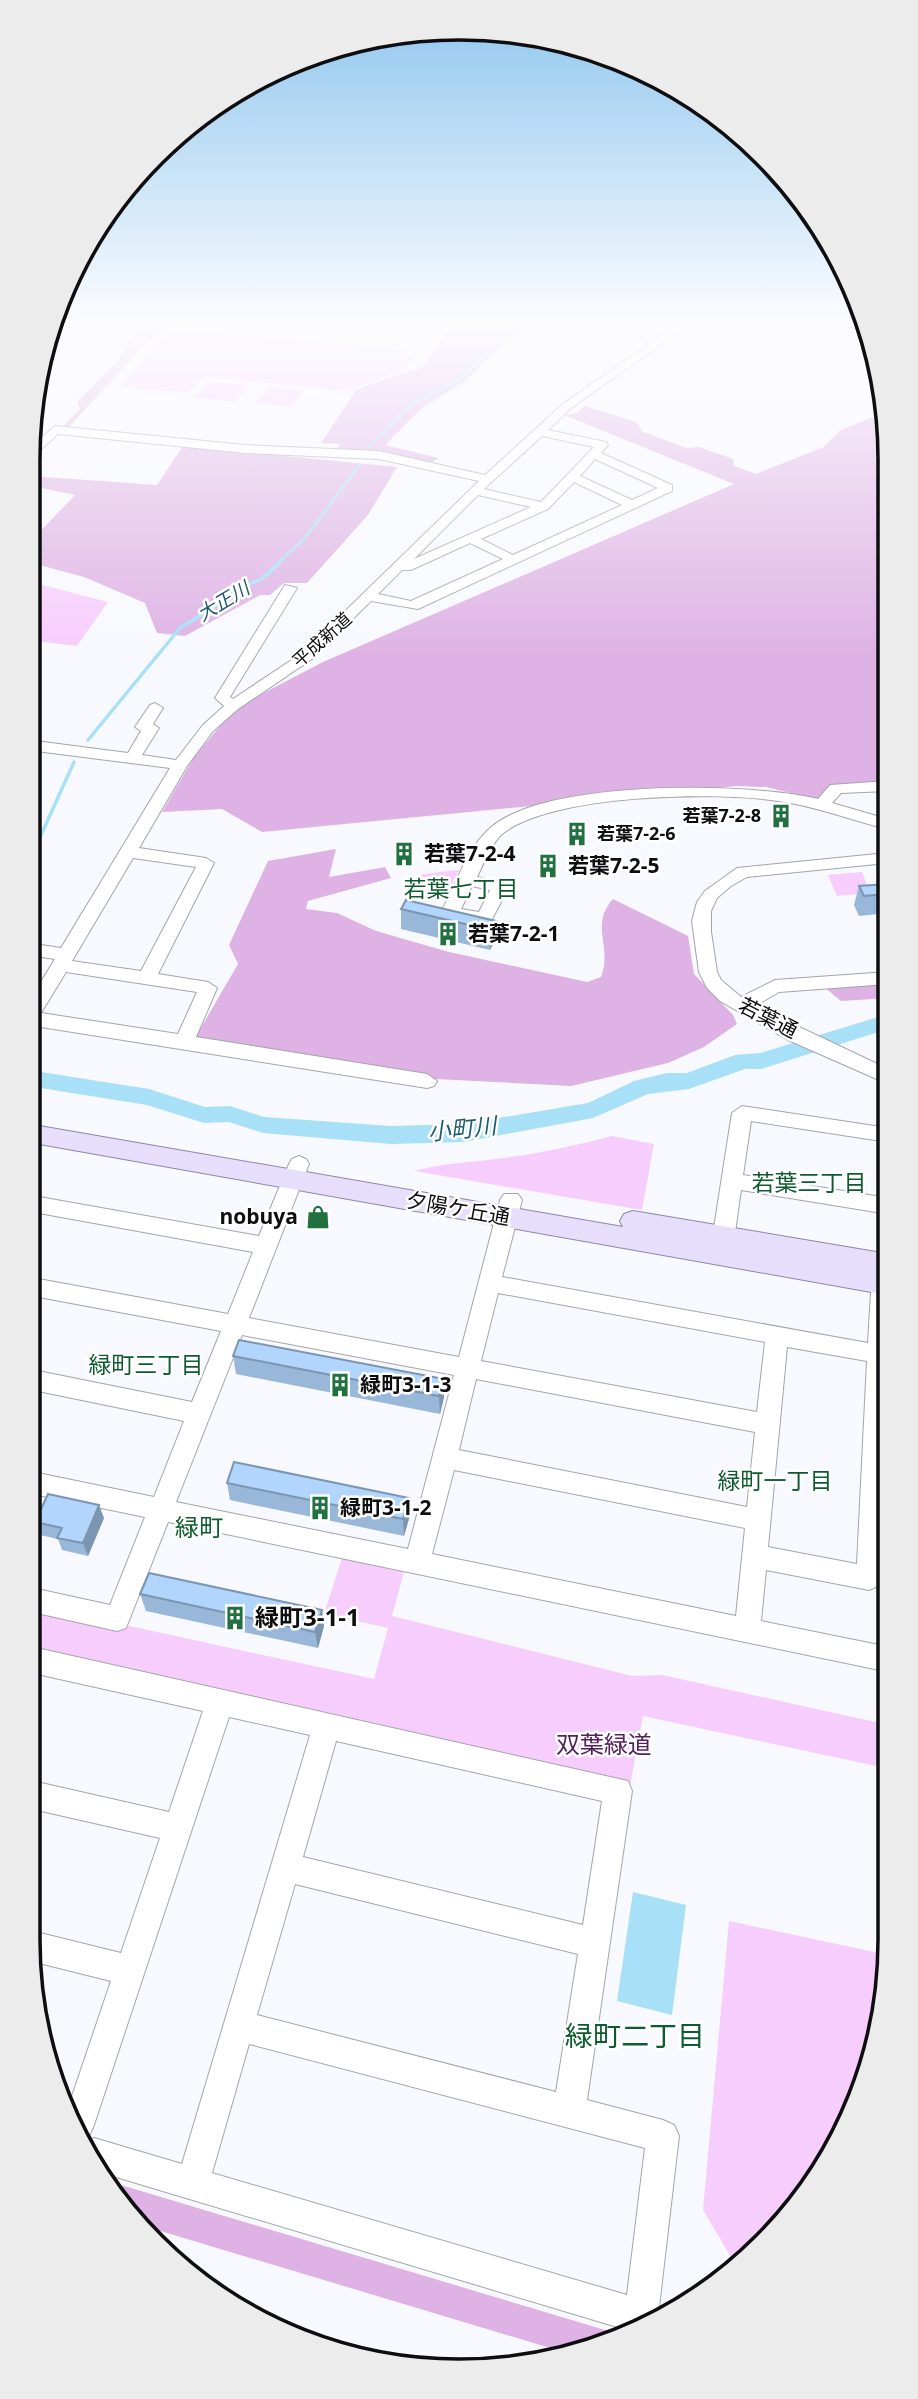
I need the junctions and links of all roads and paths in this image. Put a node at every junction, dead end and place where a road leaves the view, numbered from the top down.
1 (85, 433) edge
2 (539, 433) edge
3 (545, 433) edge
4 (595, 455) junction
5 (573, 477) junction
6 (488, 479) junction
7 (475, 491) junction
8 (633, 505) junction
9 (544, 506) junction
10 (472, 538) junction
11 (514, 560) junction
12 (393, 572) junction
13 (290, 588) dead end
14 (369, 596) junction
15 (233, 706) junction
16 (155, 708) dead end
17 (40, 746) edge
18 (132, 758) junction
19 (180, 765) junction
20 (878, 786) edge
21 (821, 805) junction
22 (878, 821) edge
23 (129, 852) junction
24 (878, 859) edge
25 (467, 880) dead end
26 (40, 953) edge
27 (65, 960) junction
28 (148, 978) junction
29 (878, 979) edge
30 (40, 1000) edge
31 (740, 1006) junction
32 (40, 1020) edge
33 (185, 1041) junction
34 (878, 1072) edge
35 (427, 1082) dead end
36 (40, 1119) edge
37 (878, 1133) edge
38 (40, 1135) edge
39 (296, 1172) junction
40 (732, 1181) junction
41 (878, 1204) edge
42 (40, 1205) edge
43 (509, 1209) junction
44 (267, 1246) junction
45 (722, 1246) junction
46 (878, 1274) edge
47 (490, 1283) junction
48 (40, 1288) edge
49 (236, 1325) junction
50 (777, 1335) junction
51 (878, 1354) edge
52 (469, 1367) junction
53 (40, 1381) edge
54 (200, 1414) junction
55 (767, 1424) junction
56 (445, 1458) junction
57 (40, 1488) edge
58 (161, 1510) junction
59 (758, 1520) junction
60 (878, 1540) edge
61 (754, 1556) junction
62 (418, 1561) junction
63 (40, 1602) edge
64 (747, 1631) junction
65 (878, 1658) edge
66 (40, 1662) edge
67 (220, 1702) junction
68 (327, 1725) junction
69 (40, 1797) edge
70 (177, 1828) junction
71 (286, 1867) junction
72 (593, 1943) junction
73 (40, 1948) edge
74 (130, 1971) junction
75 (238, 2026) junction
76 (569, 2111) junction
77 (80, 2119) edge
78 (100, 2156) edge
79 (191, 2184) junction
80 (644, 2316) edge
81 (641, 2317) edge

1 - 6 street
2 - 6 street, 平成新道
3 - 4 street
4 - 5 street
4 - 8 street
5 - 8 street
5 - 9 street
6 - 7 street, 平成新道
7 - 9 street
7 - 12 street, 平成新道
8 - 11 street
9 - 10 street
10 - 11 street
10 - 12 street
11 - 14 street
12 - 14 street, 平成新道
13 - 15 street
14 - 15 street, 平成新道
15 - 19 street, 平成新道
16 - 18 street
17 - 18 street
18 - 19 street
19 - 23 street, 平成新道
20 - 21 street
21 - 22 street
21 - 25 street
23 - 27 street, 平成新道
23 - 28 street
24 - 31 street, 若葉通
26 - 27 street
27 - 28 street
27 - 30 street, 平成新道
28 - 33 street
29 - 31 street
31 - 34 street, 若葉通
32 - 33 street
33 - 35 street
36 - 39 main road, 夕陽ケ丘通
37 - 40 street
38 - 39 main road, 夕陽ケ丘通
39 - 43 main road, 夕陽ケ丘通
39 - 44 street
40 - 41 street
40 - 45 street
42 - 44 street
43 - 45 main road, 夕陽ケ丘通
43 - 47 street
44 - 49 street
45 - 46 main road, 夕陽ケ丘通
47 - 50 street
47 - 52 street
48 - 49 street
49 - 52 street
49 - 54 street
50 - 51 street
50 - 55 street
52 - 55 street
52 - 56 street
53 - 54 street
54 - 58 street
55 - 59 street
56 - 59 street
56 - 62 street
57 - 58 street
58 - 62 street
58 - 63 street
59 - 61 street
60 - 61 street
61 - 64 street
62 - 64 street
64 - 65 street
66 - 67 street
67 - 68 street
67 - 70 street
68 - 71 street
68 - 72 street
69 - 70 street
70 - 74 street
71 - 72 street
71 - 75 street
72 - 76 street
73 - 74 street
74 - 77 street
75 - 76 street
75 - 79 street
76 - 80 street
78 - 79 street
79 - 81 street

